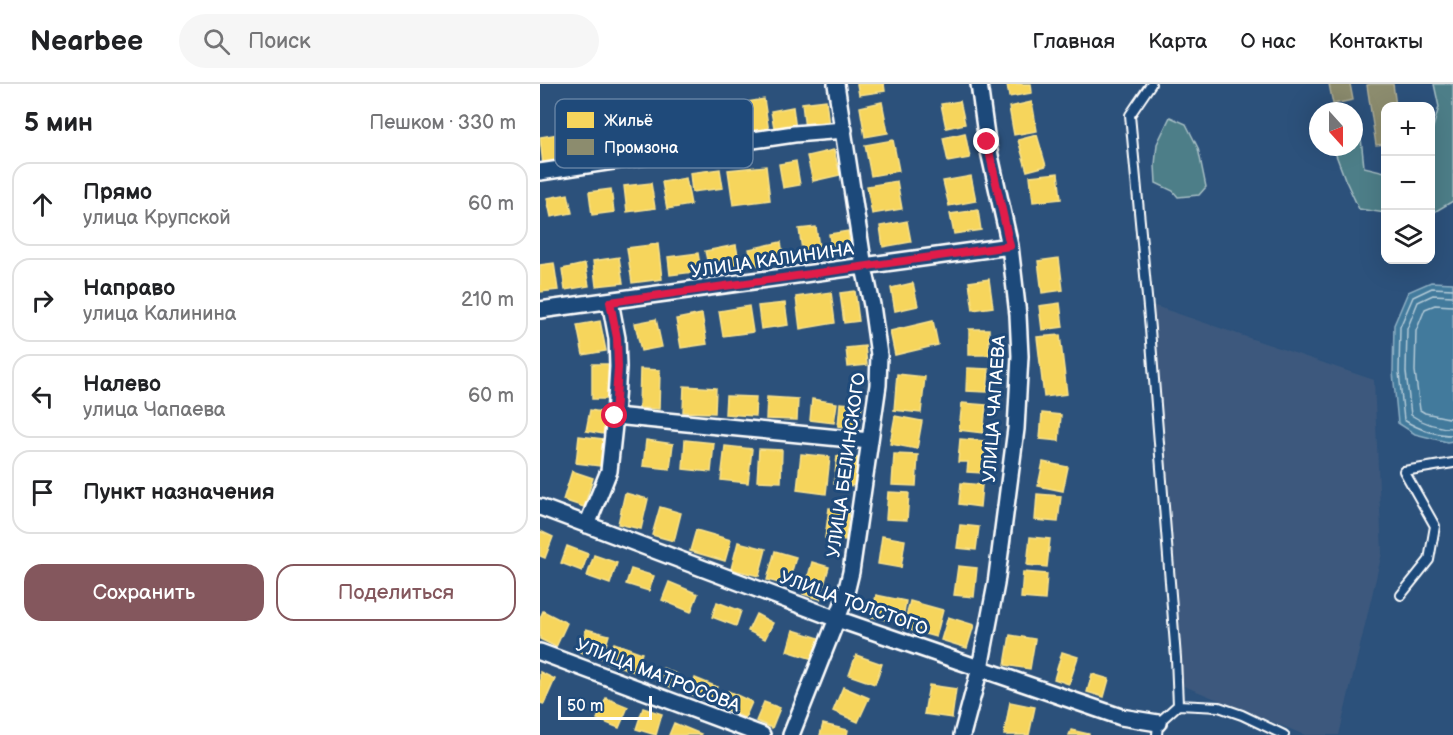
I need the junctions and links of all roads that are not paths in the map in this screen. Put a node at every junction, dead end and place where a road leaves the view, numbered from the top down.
1 (836, 84) edge
2 (979, 84) edge
3 (1151, 84) edge
4 (844, 130) junction
5 (753, 140) edge
6 (567, 168) edge
7 (540, 172) edge
8 (1010, 246) junction
9 (864, 267) junction
10 (610, 302) junction
11 (540, 310) edge
12 (615, 416) junction
13 (870, 441) junction
14 (1453, 463) edge
15 (540, 507) edge
16 (587, 525) junction
17 (1401, 595) dead end
18 (837, 619) junction
19 (540, 652) edge
20 (980, 668) junction
21 (1178, 705) junction
22 (1158, 729) edge
23 (762, 735) edge
24 (791, 735) edge
25 (962, 735) edge
26 (1284, 735) edge

1 - 4 street, УЛИЦА БЕЛИНСКОГО
2 - 8 street, УЛИЦА ЧАПАЕВА
3 - 21 lane
4 - 5 street
4 - 9 street, УЛИЦА БЕЛИНСКОГО
6 - 7 street
8 - 9 street, УЛИЦА КАЛИНИНА
8 - 20 street, УЛИЦА ЧАПАЕВА
9 - 10 street, УЛИЦА КАЛИНИНА
9 - 13 street, УЛИЦА БЕЛИНСКОГО
10 - 11 street, УЛИЦА КАЛИНИНА
10 - 12 street
12 - 13 street
12 - 16 street
13 - 18 street, УЛИЦА БЕЛИНСКОГО
14 - 17 lane
15 - 16 street, УЛИЦА ТОЛСТОГО
16 - 18 street, УЛИЦА ТОЛСТОГО
18 - 20 street, УЛИЦА ТОЛСТОГО
18 - 24 street, УЛИЦА БЕЛИНСКОГО
19 - 23 street, УЛИЦА МАТРОСОВА
20 - 22 street, УЛИЦА ТОЛСТОГО
20 - 25 street, УЛИЦА ЧАПАЕВА
21 - 22 lane
21 - 26 lane

